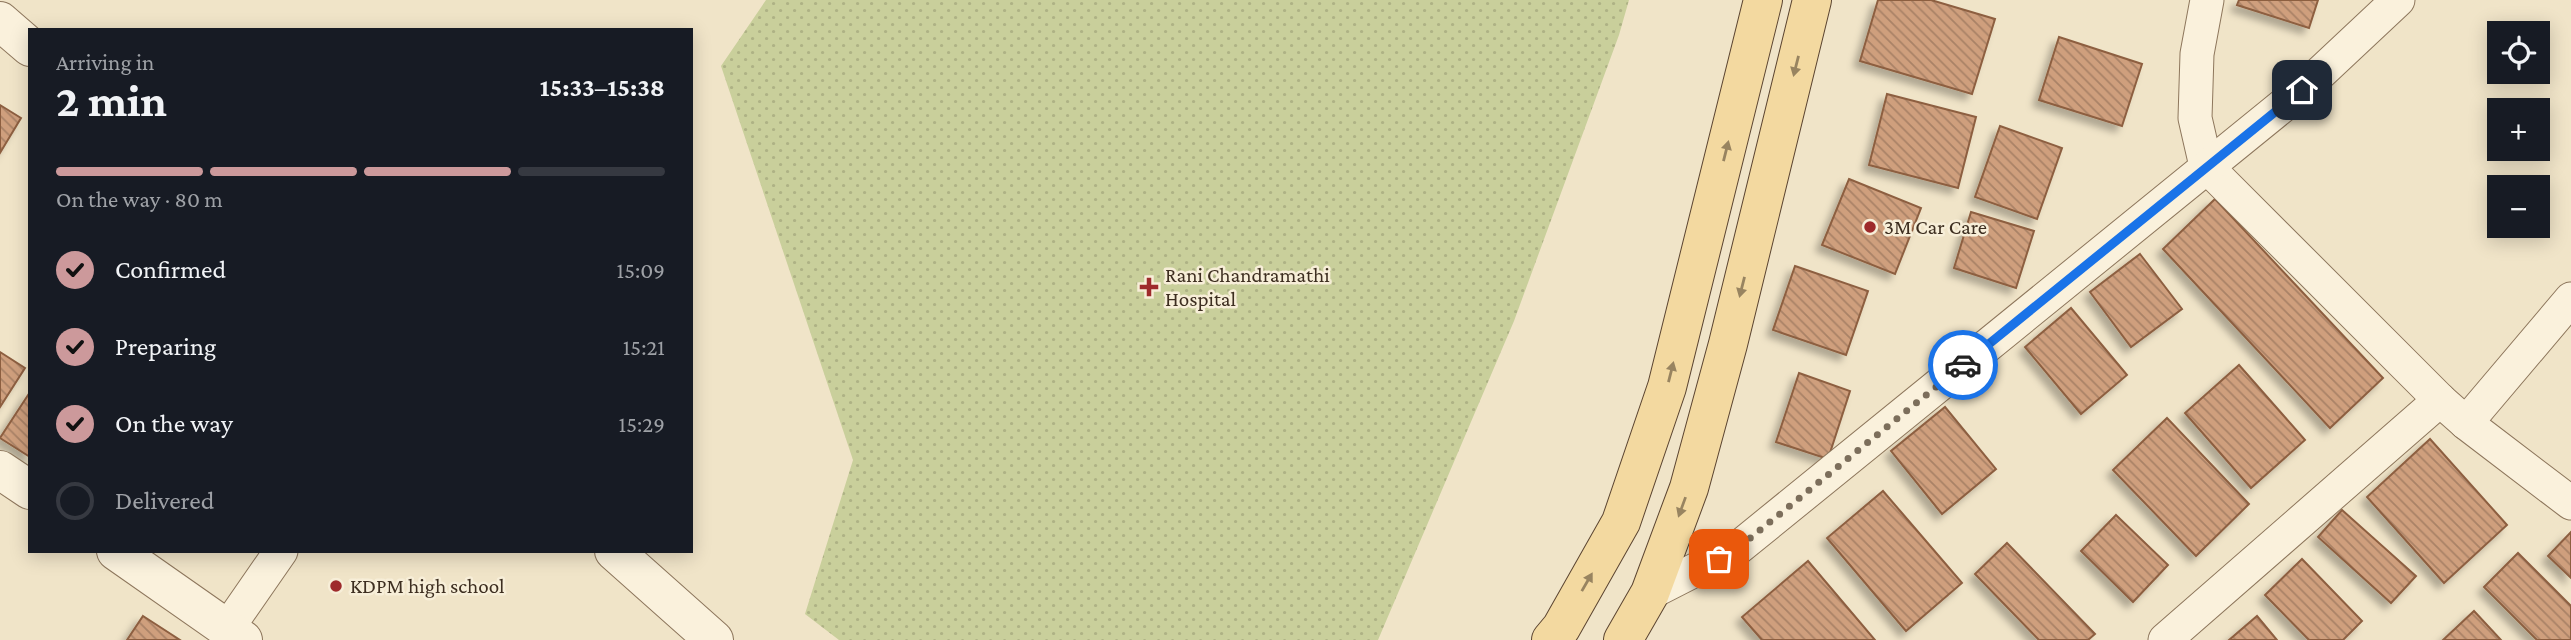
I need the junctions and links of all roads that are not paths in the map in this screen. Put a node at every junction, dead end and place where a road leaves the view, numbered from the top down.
1 (1763, 0) edge
2 (1812, 0) edge
3 (2207, 0) edge
4 (2398, 0) edge
5 (0, 21) edge
6 (28, 45) edge
7 (2206, 166) junction
8 (2571, 299) edge
9 (2440, 400) junction
10 (2466, 423) junction
11 (0, 470) edge
12 (28, 490) edge
13 (2571, 503) edge
14 (119, 553) edge
15 (280, 553) edge
16 (616, 553) edge
17 (1650, 593) junction
18 (235, 634) edge
19 (714, 640) edge
20 (1551, 640) edge
21 (1623, 640) edge
22 (2165, 640) edge

20 -> 1 main road
2 -> 17 main road
3 - 7 street
4 - 7 street
5 - 6 street
7 - 9 street
7 - 17 street
8 - 10 street
9 - 10 street
9 - 22 street
10 - 13 street
11 - 12 street
14 - 18 street
15 - 18 street
16 - 19 street
17 - 21 main road

